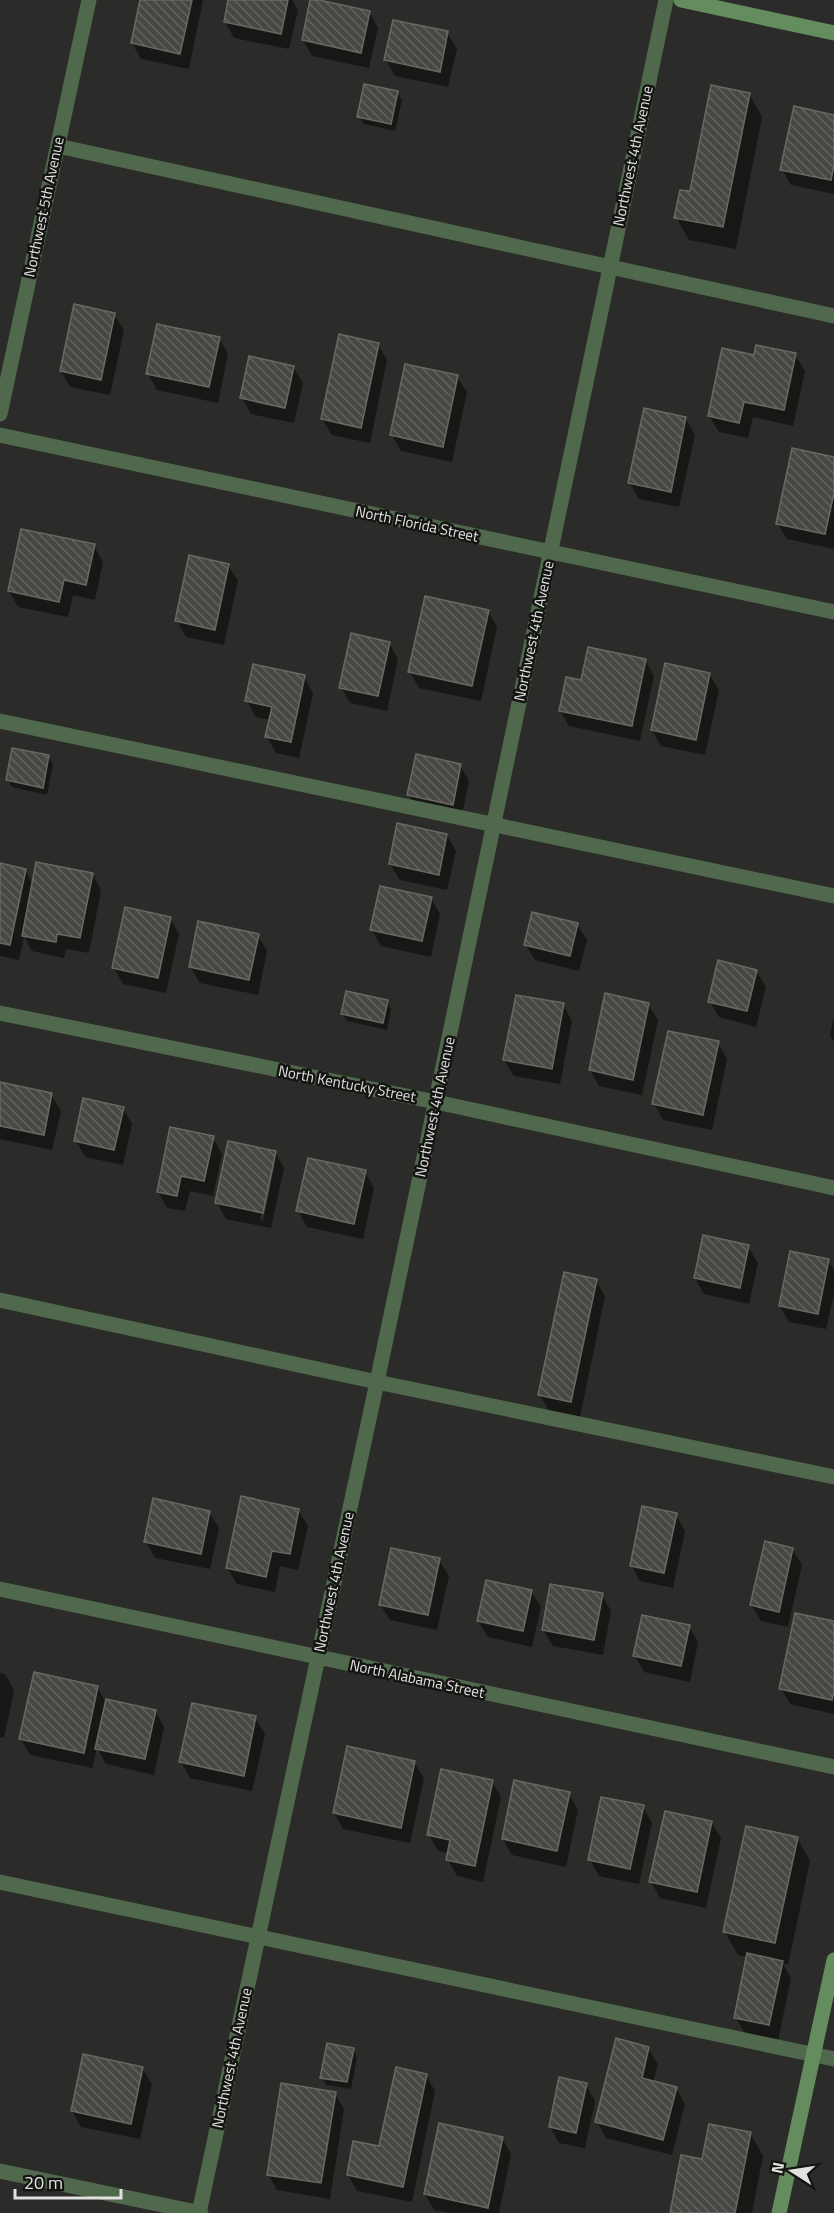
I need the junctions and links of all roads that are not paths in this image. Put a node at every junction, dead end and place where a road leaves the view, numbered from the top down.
1 (89, 0) edge
2 (666, 0) edge
3 (681, 0) edge
4 (834, 33) edge
5 (58, 146) junction
6 (610, 269) junction
7 (834, 316) edge
8 (0, 414) edge
9 (0, 435) edge
10 (550, 552) junction
11 (834, 612) edge
12 (0, 721) edge
13 (494, 824) junction
14 (834, 896) edge
15 (0, 1013) edge
16 (436, 1102) junction
17 (834, 1188) edge
18 (0, 1300) edge
19 (377, 1382) junction
20 (834, 1477) edge
21 (0, 1589) edge
22 (318, 1658) junction
23 (834, 1767) edge
24 (0, 1882) edge
25 (258, 1937) junction
26 (834, 1960) edge
27 (813, 2055) junction
28 (834, 2059) edge
29 (0, 2171) edge
30 (199, 2213) edge
31 (779, 2213) edge

1 - 5 street, Northwest 5th Avenue
2 - 6 street, Northwest 4th Avenue
3 - 4 street
5 - 6 street
5 - 8 street, Northwest 5th Avenue
6 - 7 street
6 - 10 street, Northwest 4th Avenue
9 - 10 street, North Florida Street
10 - 11 street, North Florida Street
10 - 13 street, Northwest 4th Avenue
12 - 13 street
13 - 14 street
13 - 16 street, Northwest 4th Avenue
15 - 16 street, North Kentucky Street
16 - 17 street, North Kentucky Street
16 - 19 street, Northwest 4th Avenue
18 - 19 street
19 - 20 street
19 - 22 street, Northwest 4th Avenue
21 - 22 street, North Alabama Street
22 - 23 street, North Alabama Street
22 - 25 street, Northwest 4th Avenue
24 - 25 street
25 - 27 street
25 - 30 street, Northwest 4th Avenue
26 - 27 street
27 - 28 street
27 - 31 street
29 - 30 street

